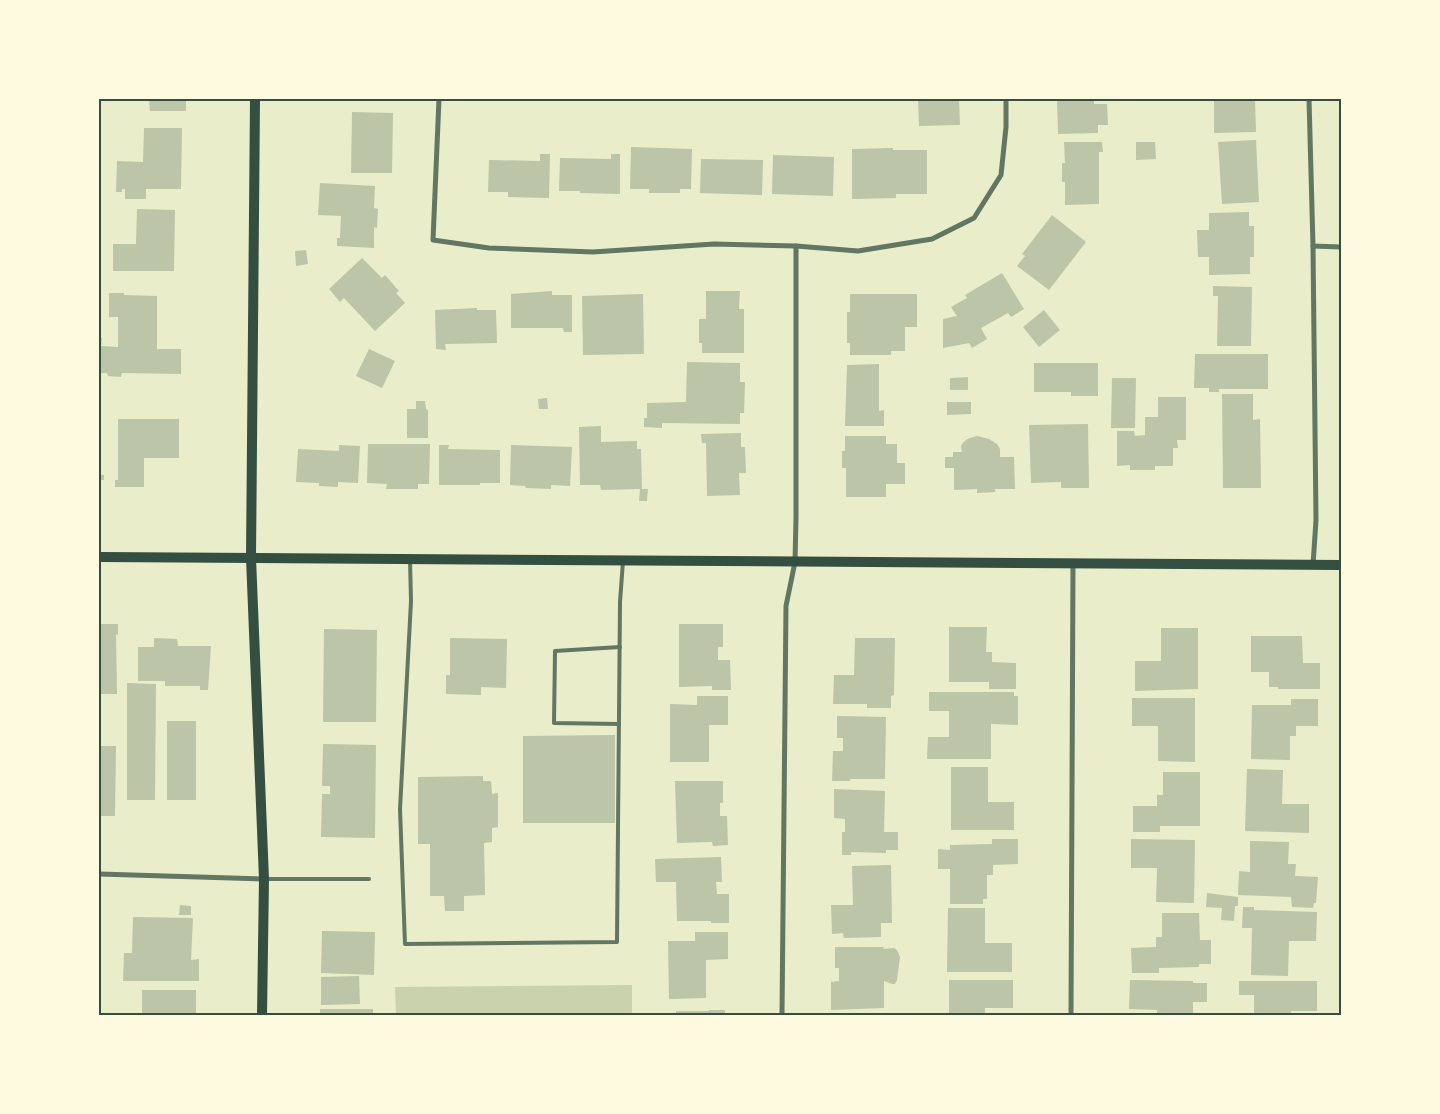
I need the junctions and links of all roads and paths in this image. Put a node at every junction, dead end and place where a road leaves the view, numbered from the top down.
1 (255, 99) edge
2 (439, 99) edge
3 (1006, 99) edge
4 (1309, 99) edge
5 (796, 246) junction
6 (1313, 246) junction
7 (1341, 247) edge
8 (99, 557) edge
9 (251, 558) junction
10 (410, 560) junction
11 (623, 561) junction
12 (795, 562) junction
13 (1073, 564) junction
14 (1313, 565) junction
15 (1341, 565) edge
16 (620, 647) junction
17 (619, 724) junction
18 (99, 874) edge
19 (264, 879) junction
20 (369, 879) dead end
21 (262, 1015) edge
22 (782, 1015) edge
23 (1072, 1015) edge

1 - 9 main road
2 - 5 street
3 - 5 street
4 - 6 street
5 - 12 street
6 - 7 street
6 - 14 street
8 - 9 main road
9 - 10 main road
9 - 19 main road
10 - 11 main road
10 - 17 lane
11 - 12 main road
11 - 16 lane
12 - 13 main road
12 - 22 street
13 - 14 main road
13 - 23 street
14 - 15 main road
16 - 17 lane
16 - 17 lane
18 - 19 street
19 - 20 lane
19 - 21 main road

